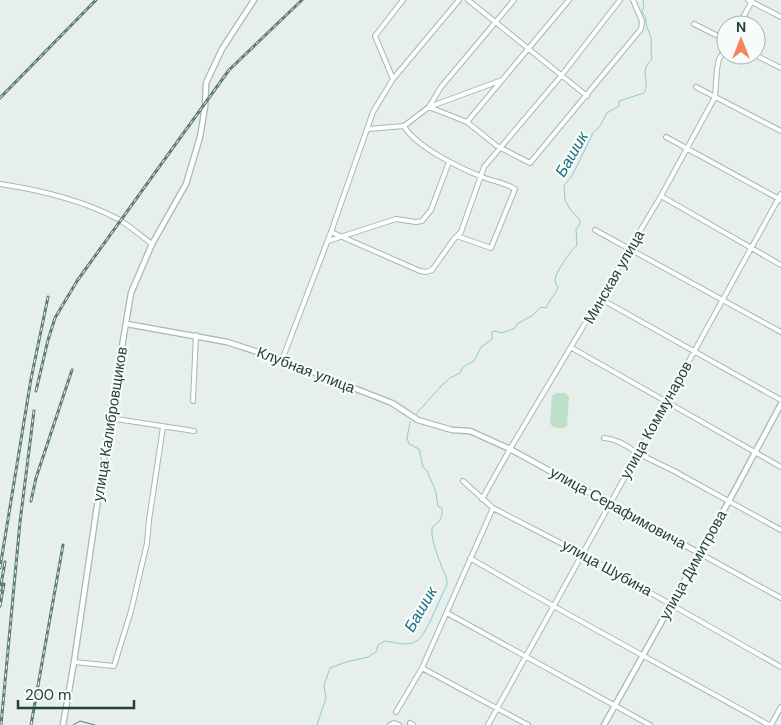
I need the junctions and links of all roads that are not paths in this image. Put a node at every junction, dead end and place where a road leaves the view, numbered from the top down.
1 (254, 0) edge
2 (403, 0) edge
3 (459, 0) edge
4 (468, 0) edge
5 (514, 0) edge
6 (569, 0) edge
7 (620, 0) edge
8 (633, 0) edge
9 (751, 1) edge
10 (744, 15) edge
11 (781, 17) edge
12 (495, 23) junction
13 (694, 24) dead end
14 (716, 35) edge
15 (528, 49) junction
16 (766, 60) edge
17 (718, 65) edge
18 (781, 68) edge
19 (561, 76) junction
20 (393, 79) junction
21 (502, 80) junction
22 (696, 87) dead end
23 (587, 96) junction
24 (715, 97) junction
25 (429, 107) junction
26 (467, 122) junction
27 (404, 126) junction
28 (368, 129) junction
29 (781, 131) edge
30 (666, 137) dead end
31 (501, 147) junction
32 (686, 148) junction
33 (449, 162) junction
34 (481, 176) junction
35 (0, 184) edge
36 (781, 194) edge
37 (661, 196) junction
38 (780, 200) edge
39 (595, 230) dead end
40 (331, 232) junction
41 (457, 236) junction
42 (343, 237) junction
43 (328, 241) junction
44 (152, 244) junction
45 (630, 248) junction
46 (751, 248) junction
47 (781, 265) edge
48 (601, 299) junction
49 (722, 300) junction
50 (127, 324) junction
51 (781, 332) edge
52 (196, 335) junction
53 (572, 348) junction
54 (694, 351) junction
55 (282, 360) junction
56 (781, 400) edge
57 (193, 402) dead end
58 (666, 403) junction
59 (781, 404) edge
60 (110, 418) junction
61 (163, 427) junction
62 (194, 431) dead end
63 (480, 435) joint
64 (604, 438) dead end
65 (510, 449) junction
66 (755, 452) junction
67 (637, 453) junction
68 (781, 466) edge
69 (463, 481) dead end
70 (482, 499) junction
71 (729, 501) junction
72 (610, 503) junction
73 (493, 508) junction
74 (781, 530) edge
75 (700, 553) junction
76 (582, 554) junction
77 (470, 558) junction
78 (781, 598) edge
79 (672, 604) junction
80 (552, 607) junction
81 (447, 613) junction
82 (643, 655) junction
83 (526, 658) junction
84 (74, 662) junction
85 (781, 667) edge
86 (422, 668) junction
87 (614, 706) junction
88 (781, 707) edge
89 (498, 708) junction
90 (396, 712) dead end
91 (392, 724) edge
92 (63, 725) edge
93 (399, 725) edge
94 (488, 725) edge
95 (528, 725) edge
96 (604, 725) edge
97 (650, 725) edge
98 (770, 725) edge

1 - 44 street, улица Калибровщиков
2 - 20 street
3 - 20 street
4 - 12 street
5 - 12 street
6 - 15 street
7 - 19 street
8 - 23 street
9 - 10 street
9 - 11 street
12 - 15 street
12 - 25 street
13 - 14 street
15 - 19 street
15 - 21 street
16 - 18 street
17 - 24 street, Минская улица
19 - 23 street
19 - 31 street
20 - 28 street
21 - 25 street
21 - 26 street
22 - 24 street
23 - 31 street
24 - 29 street
24 - 32 street, Минская улица
25 - 26 street
25 - 27 street
26 - 31 street
27 - 28 street
27 - 33 street
28 - 40 street
30 - 32 street
31 - 34 street
32 - 37 street, Минская улица
32 - 38 street
33 - 34 street
33 - 42 street
34 - 41 street
34 - 41 street
35 - 44 street
36 - 38 street, улица Коммунаров
37 - 45 street, Минская улица
37 - 46 street
38 - 46 street, улица Коммунаров
39 - 45 street
40 - 42 street
40 - 43 street
41 - 42 street
42 - 43 street
43 - 55 street
44 - 50 street, улица Калибровщиков
45 - 48 street, Минская улица
45 - 49 street
46 - 47 street
46 - 49 street, улица Коммунаров
48 - 53 street, Минская улица
48 - 54 street
49 - 51 street
49 - 54 street, улица Коммунаров
50 - 52 street, Клубная улица
50 - 60 street, улица Калибровщиков
52 - 55 street, Клубная улица
52 - 57 street
53 - 58 street
53 - 65 street, Минская улица
54 - 56 street
54 - 58 street, улица Коммунаров
55 - 63 street, Клубная улица
58 - 66 street
58 - 67 street, улица Коммунаров
59 - 66 street, улица Димитрова
60 - 61 street
60 - 84 street, улица Калибровщиков
61 - 62 street
61 - 84 street
63 - 65 street, улица Серафимовича
64 - 67 street
65 - 70 street, Минская улица
65 - 72 street, улица Серафимовича
66 - 68 street
66 - 71 street, улица Димитрова
67 - 71 street
67 - 72 street, улица Коммунаров
69 - 70 street, улица Шубина
70 - 73 street, улица Шубина
71 - 74 street
71 - 75 street, улица Димитрова
72 - 75 street, улица Серафимовича
72 - 76 street, улица Коммунаров
73 - 76 street, улица Шубина
73 - 77 street
75 - 78 street, улица Серафимовича
75 - 79 street, улица Димитрова
76 - 79 street, улица Шубина
76 - 80 street, улица Коммунаров
77 - 80 street
77 - 81 street
79 - 82 street, улица Димитрова
79 - 85 street, улица Шубина
80 - 82 street
80 - 83 street, улица Коммунаров
81 - 83 street
81 - 86 street
82 - 87 street, улица Димитрова
82 - 98 street
83 - 87 street
83 - 89 street, улица Коммунаров
84 - 92 street, улица Калибровщиков
86 - 89 street
86 - 90 street
87 - 96 street, улица Димитрова
87 - 97 street
88 - 98 street
89 - 94 street, улица Коммунаров
89 - 95 street
91 - 93 street

